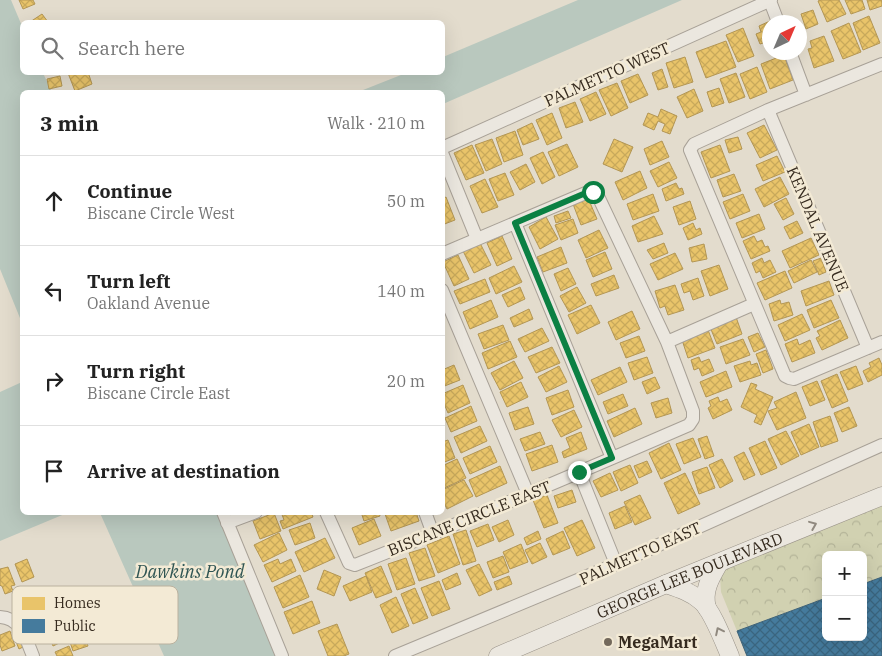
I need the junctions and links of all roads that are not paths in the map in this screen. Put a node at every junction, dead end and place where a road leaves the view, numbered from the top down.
1 (770, 0) edge
2 (775, 15) edge
3 (793, 60) edge
4 (882, 64) edge
5 (806, 95) junction
6 (768, 110) junction
7 (445, 147) edge
8 (445, 160) edge
9 (515, 223) junction
10 (477, 239) junction
11 (445, 253) edge
12 (445, 297) edge
13 (754, 304) junction
14 (667, 342) junction
15 (882, 342) edge
16 (868, 348) junction
17 (882, 445) edge
18 (612, 458) junction
19 (579, 472) junction
20 (528, 494) junction
21 (882, 496) edge
22 (240, 515) edge
23 (327, 515) edge
24 (426, 515) edge
25 (225, 518) edge
26 (433, 534) junction
27 (719, 563) junction
28 (616, 564) junction
29 (666, 584) junction
30 (707, 608) junction
31 (28, 644) edge
32 (33, 656) edge
33 (282, 656) edge
34 (395, 656) edge
35 (498, 656) edge
36 (730, 656) edge

1 - 2 street
1 - 7 street, PALMETTO WEST
3 - 5 street
4 - 5 street
5 - 6 street
6 - 13 street
6 - 16 street, KENDAL AVENUE
8 - 10 street
9 - 10 street
9 - 14 street
9 - 18 street
10 - 11 street
12 - 20 street
13 - 14 street
13 - 16 street
14 - 18 street, BISCANE CIRCLE EAST
15 - 16 street
17 - 28 street, PALMETTO EAST
18 - 19 street, BISCANE CIRCLE EAST
19 - 20 street, BISCANE CIRCLE EAST
19 - 28 street
20 - 26 street, BISCANE CIRCLE EAST
27 -> 21 main road, GEORGE LEE BOULEVARD
22 - 25 street
23 - 26 street, BISCANE CIRCLE EAST
24 - 26 street
25 - 33 street
27 - 29 main road, GEORGE LEE BOULEVARD
27 - 30 main road
28 - 34 street, PALMETTO EAST
29 - 30 main road
29 - 35 main road, GEORGE LEE BOULEVARD
36 -> 30 main road
31 - 32 street

